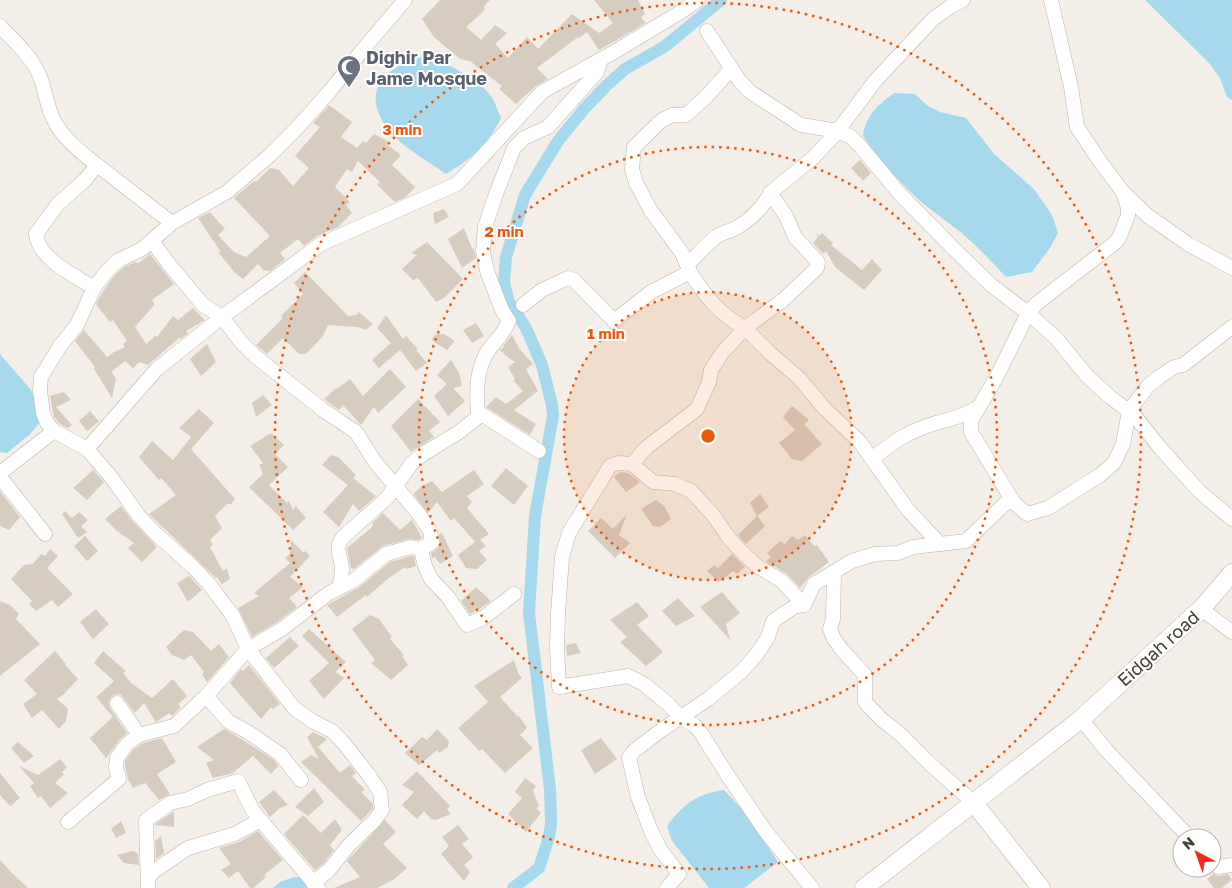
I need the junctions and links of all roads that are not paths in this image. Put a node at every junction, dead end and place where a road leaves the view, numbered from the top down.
1 (405, 0) edge
2 (698, 0) edge
3 (963, 0) edge
4 (1051, 0) edge
5 (0, 26) edge
6 (707, 31) dead end
7 (601, 59) junction
8 (731, 69) junction
9 (837, 132) junction
10 (97, 166) junction
11 (1123, 192) junction
12 (770, 193) junction
13 (172, 223) junction
14 (152, 241) junction
15 (688, 268) junction
16 (1232, 268) edge
17 (94, 288) junction
18 (523, 305) dead end
19 (1028, 313) junction
20 (222, 317) junction
21 (1232, 327) edge
22 (745, 328) junction
23 (978, 408) junction
24 (1129, 411) junction
25 (478, 417) junction
26 (54, 431) junction
27 (87, 449) junction
28 (539, 451) dead end
29 (872, 459) junction
30 (632, 464) junction
31 (0, 473) edge
32 (0, 477) edge
33 (395, 485) junction
34 (1011, 498) junction
35 (1232, 519) edge
36 (45, 534) dead end
37 (940, 544) junction
38 (421, 549) junction
39 (834, 572) junction
40 (1232, 573) edge
41 (339, 588) junction
42 (514, 594) dead end
43 (804, 605) junction
44 (1201, 609) junction
45 (1232, 632) edge
46 (248, 649) junction
47 (206, 696) junction
48 (117, 703) dead end
49 (681, 718) junction
50 (1081, 719) junction
51 (139, 735) junction
52 (301, 780) dead end
53 (974, 803) junction
54 (260, 820) junction
55 (68, 822) dead end
56 (1181, 828) edge
57 (148, 883) edge
58 (316, 886) edge
59 (667, 888) edge
60 (812, 888) edge
61 (864, 888) edge
62 (1041, 888) edge

1 - 13 street
2 - 7 street
3 - 9 street
4 - 11 street
5 - 10 street
6 - 8 street
7 - 20 street
7 - 25 street
8 - 9 street
8 - 15 street
9 - 12 street
9 - 19 street
10 - 13 street
10 - 17 street
11 - 16 street
11 - 19 street
12 - 15 street
12 - 22 street
13 - 14 street
14 - 17 street
14 - 20 street
15 - 18 street
15 - 22 street
17 - 26 street
19 - 23 street
19 - 24 street
20 - 27 street
20 - 33 street
21 - 24 street
22 - 29 street
22 - 30 street
23 - 29 street
23 - 34 street
24 - 34 street
24 - 35 street
25 - 28 street
25 - 33 street
26 - 27 street
26 - 31 street
27 - 46 street
29 - 37 street
30 - 43 street
30 - 49 street
32 - 36 street
33 - 38 street
33 - 41 street
34 - 37 street
37 - 39 street
38 - 41 street
38 - 42 street
39 - 43 street
39 - 53 street
40 - 44 street, Eidgah road
41 - 46 street
43 - 49 street
44 - 45 street
44 - 50 street, Eidgah road
46 - 47 street
46 - 58 street
47 - 51 street
47 - 52 street
48 - 51 street
49 - 59 street
49 - 60 street
50 - 53 street, Eidgah road
50 - 56 street
51 - 55 street
53 - 61 street, Eidgah road
53 - 62 street
54 - 57 street
54 - 57 street
54 - 58 street

